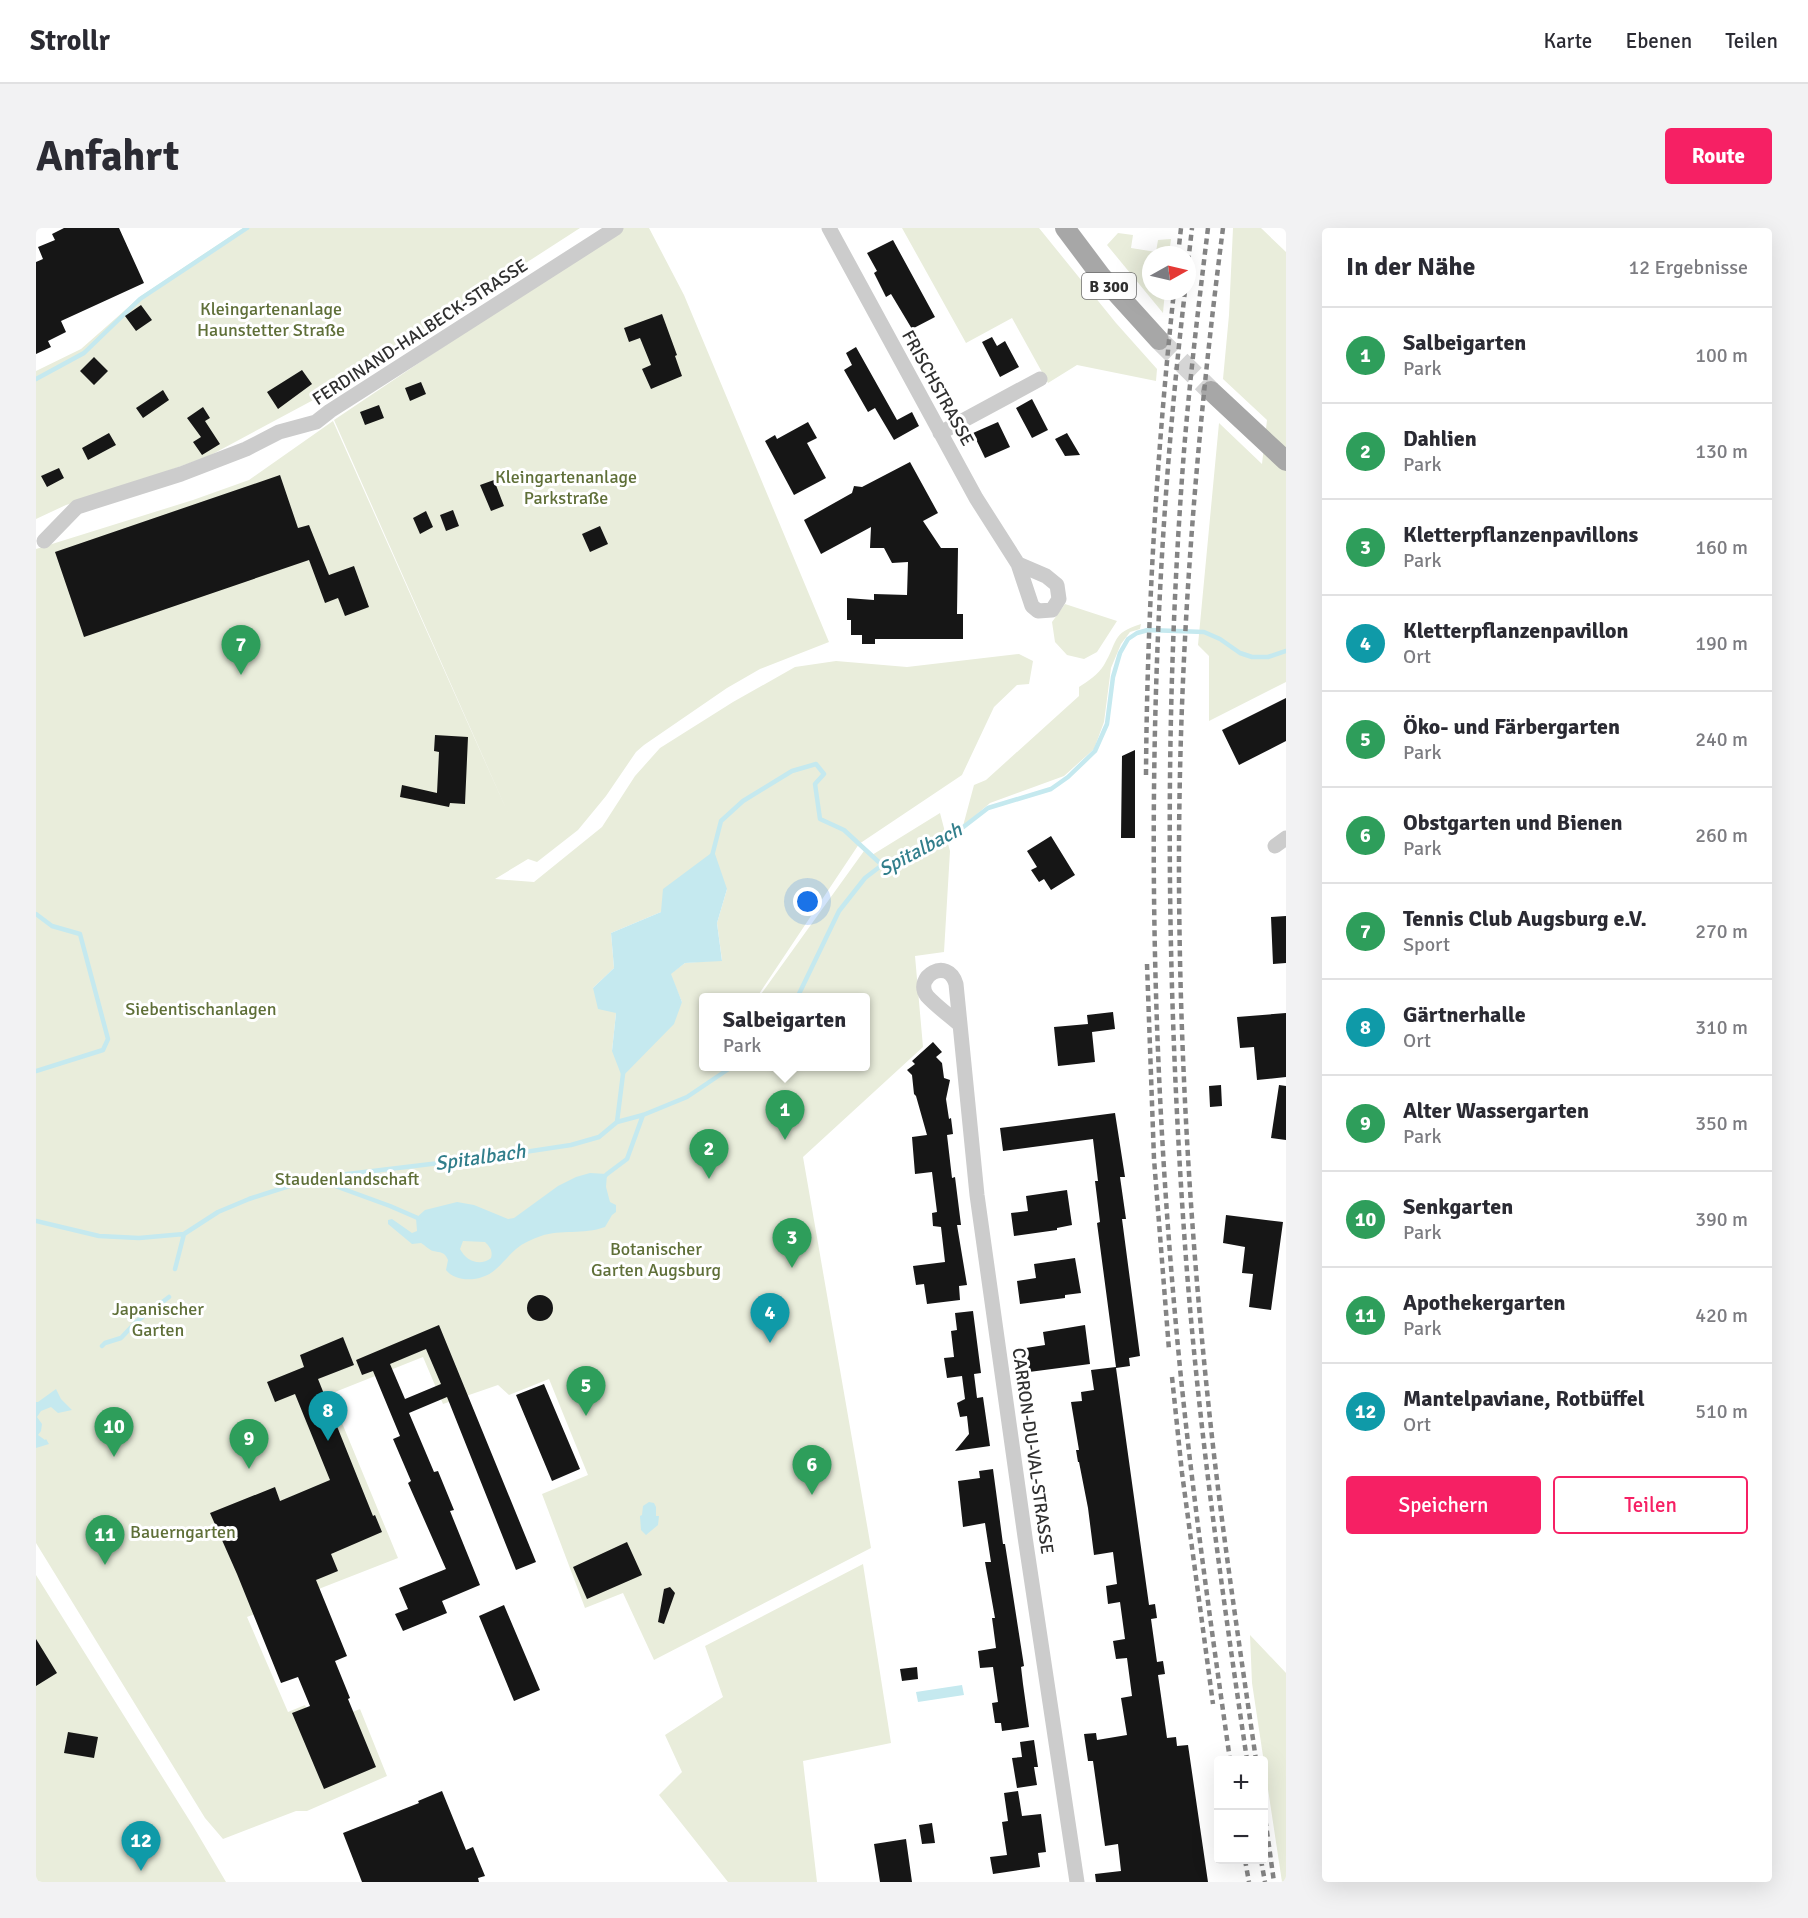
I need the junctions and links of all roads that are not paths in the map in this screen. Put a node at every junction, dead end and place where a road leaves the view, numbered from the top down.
1 (616, 228) edge
2 (829, 228) edge
3 (1065, 228) edge
4 (1159, 340) tunnel mouth
5 (1040, 379) dead end
6 (1211, 391) tunnel mouth
7 (940, 433) junction
8 (1284, 459) edge
9 (44, 541) dead end
10 (1018, 564) dead end
11 (960, 1025) dead end
12 (1077, 1882) edge

1 - 9 street, FERDINAND-HALBECK-STRASSE
2 - 7 street, FRISCHSTRASSE
3 - 4 main road, B 300
5 - 7 street
6 - 8 main road
7 - 10 street, FRISCHSTRASSE
11 - 12 street, CARRON-DU-VAL-STRASSE

